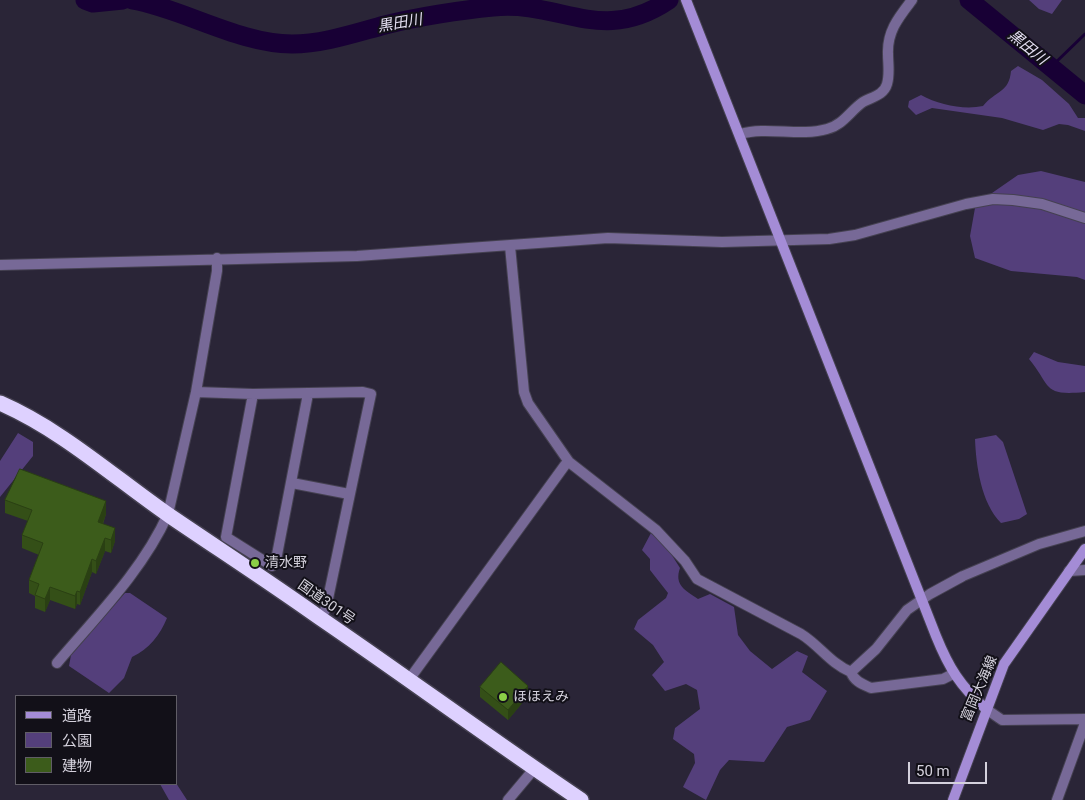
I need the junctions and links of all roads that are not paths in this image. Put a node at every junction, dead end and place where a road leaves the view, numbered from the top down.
1 (686, 0) edge
2 (912, 0) edge
3 (740, 134) junction
4 (1085, 218) edge
5 (782, 239) junction
6 (510, 246) junction
7 (216, 258) junction
8 (0, 265) edge
9 (196, 392) junction
10 (253, 394) junction
11 (308, 394) junction
12 (0, 403) edge
13 (569, 462) junction
14 (292, 483) junction
15 (348, 494) junction
16 (168, 514) junction
17 (1085, 531) edge
18 (1085, 549) edge
19 (1085, 570) edge
20 (1069, 571) junction
21 (922, 600) junction
22 (321, 618) junction
23 (56, 663) dead end
24 (851, 672) junction
25 (953, 674) junction
26 (408, 681) junction
27 (986, 709) junction
28 (1085, 719) edge
29 (1085, 723) edge
30 (534, 769) junction
31 (508, 800) edge
32 (581, 800) edge
33 (953, 800) edge
34 (1057, 800) edge

1 - 3 street
2 - 3 street
3 - 5 street
4 - 5 street
5 - 6 street
5 - 21 street
6 - 7 street
6 - 13 street
7 - 8 street
7 - 9 street
9 - 10 street
9 - 16 street
10 - 11 street
10 - 14 street
11 - 14 street
11 - 15 street
12 - 16 highway, 国道301号
13 - 24 street
13 - 26 street
14 - 15 street
15 - 22 street
16 - 22 highway, 国道301号
16 - 23 street
17 - 21 street
18 - 20 street, 富岡大海線
19 - 20 street
20 - 27 street, 富岡大海線
21 - 24 street
21 - 25 street
22 - 26 highway, 国道301号
24 - 25 street
25 - 27 street
26 - 30 highway, 国道301号
27 - 28 street
27 - 33 street, 富岡大海線
29 - 34 street
30 - 31 street
30 - 32 highway, 国道301号

